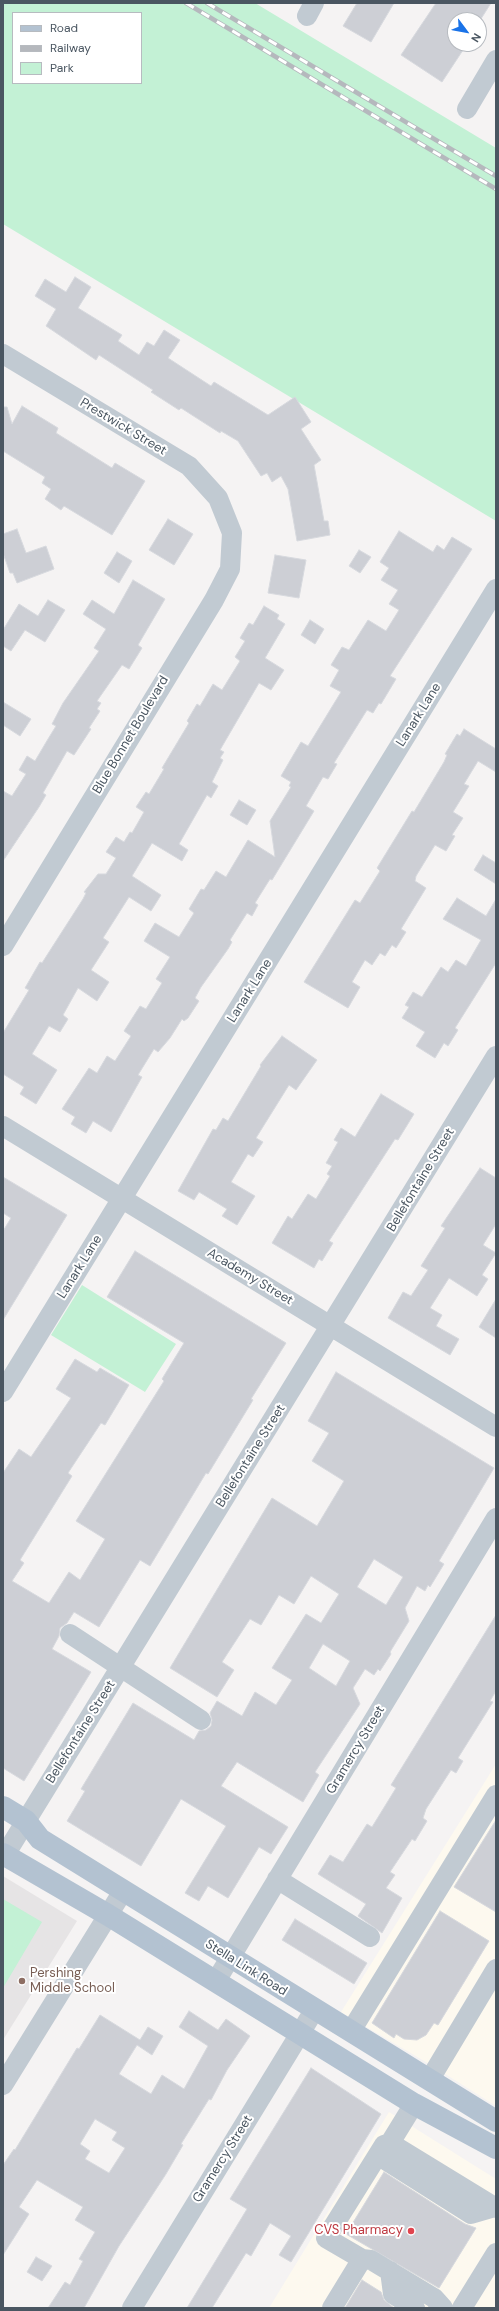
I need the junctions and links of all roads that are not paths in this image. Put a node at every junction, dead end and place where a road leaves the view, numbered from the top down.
1 (496, 60) edge
2 (466, 109) dead end
3 (3, 354) edge
4 (226, 517) joint
5 (496, 589) edge
6 (3, 946) edge
7 (496, 1056) edge
8 (3, 1126) edge
9 (122, 1199) junction
10 (331, 1326) junction
11 (3, 1392) edge
12 (496, 1427) edge
13 (496, 1518) edge
14 (70, 1634) dead end
15 (120, 1668) junction
16 (201, 1720) dead end
17 (496, 1795) edge
18 (3, 1807) edge
19 (26, 1820) junction
20 (4, 1854) edge
21 (277, 1879) junction
22 (123, 1891) junction
23 (108, 1915) junction
24 (370, 1937) dead end
25 (230, 1958) junction
26 (496, 1969) edge
27 (216, 1981) junction
28 (315, 2010) junction
29 (351, 2031) junction
30 (300, 2033) junction
31 (430, 2079) junction
32 (3, 2085) edge
33 (414, 2104) junction
34 (496, 2120) edge
35 (387, 2144) junction
36 (496, 2148) edge
37 (496, 2208) edge
38 (496, 2253) edge
39 (362, 2259) junction
40 (391, 2279) junction
41 (132, 2308) edge
42 (332, 2308) edge
43 (415, 2308) edge
44 (429, 2308) edge
45 (443, 2308) edge
46 (462, 2308) edge

1 - 2 street
3 - 4 street, Prestwick Street
4 - 6 street, Blue Bonnet Boulevard
5 - 9 street, Lanark Lane
7 - 10 street, Bellefontaine Street
8 - 9 street, Academy Street
9 - 10 street, Academy Street
9 - 11 street, Lanark Lane
10 - 12 street, Academy Street
10 - 15 street, Bellefontaine Street
13 - 21 street, Gramercy Street
14 - 15 street
15 - 16 street
15 - 19 street, Bellefontaine Street
17 - 29 street
18 - 19 main road, Stella Link Road
19 - 20 street, Bellefontaine Street
19 - 22 main road, Stella Link Road
20 - 23 main road, Stella Link Road
21 - 24 street
21 - 25 street, Gramercy Street
22 - 23 street
22 - 25 main road, Stella Link Road
23 - 27 main road, Stella Link Road
23 - 32 street
25 - 27 street, Gramercy Street
25 - 28 main road, Stella Link Road
26 - 31 street
27 - 30 main road, Stella Link Road
28 - 29 main road, Stella Link Road
28 - 30 street, Gramercy Street
29 - 31 main road, Stella Link Road
30 - 33 main road, Stella Link Road
30 - 41 street, Gramercy Street
31 - 33 main road
31 - 34 main road, Stella Link Road
33 - 35 street
33 - 36 main road, Stella Link Road
35 - 37 street
35 - 39 street
38 - 46 street
39 - 40 street
39 - 42 street
40 - 43 street
40 - 44 street
40 - 45 street

